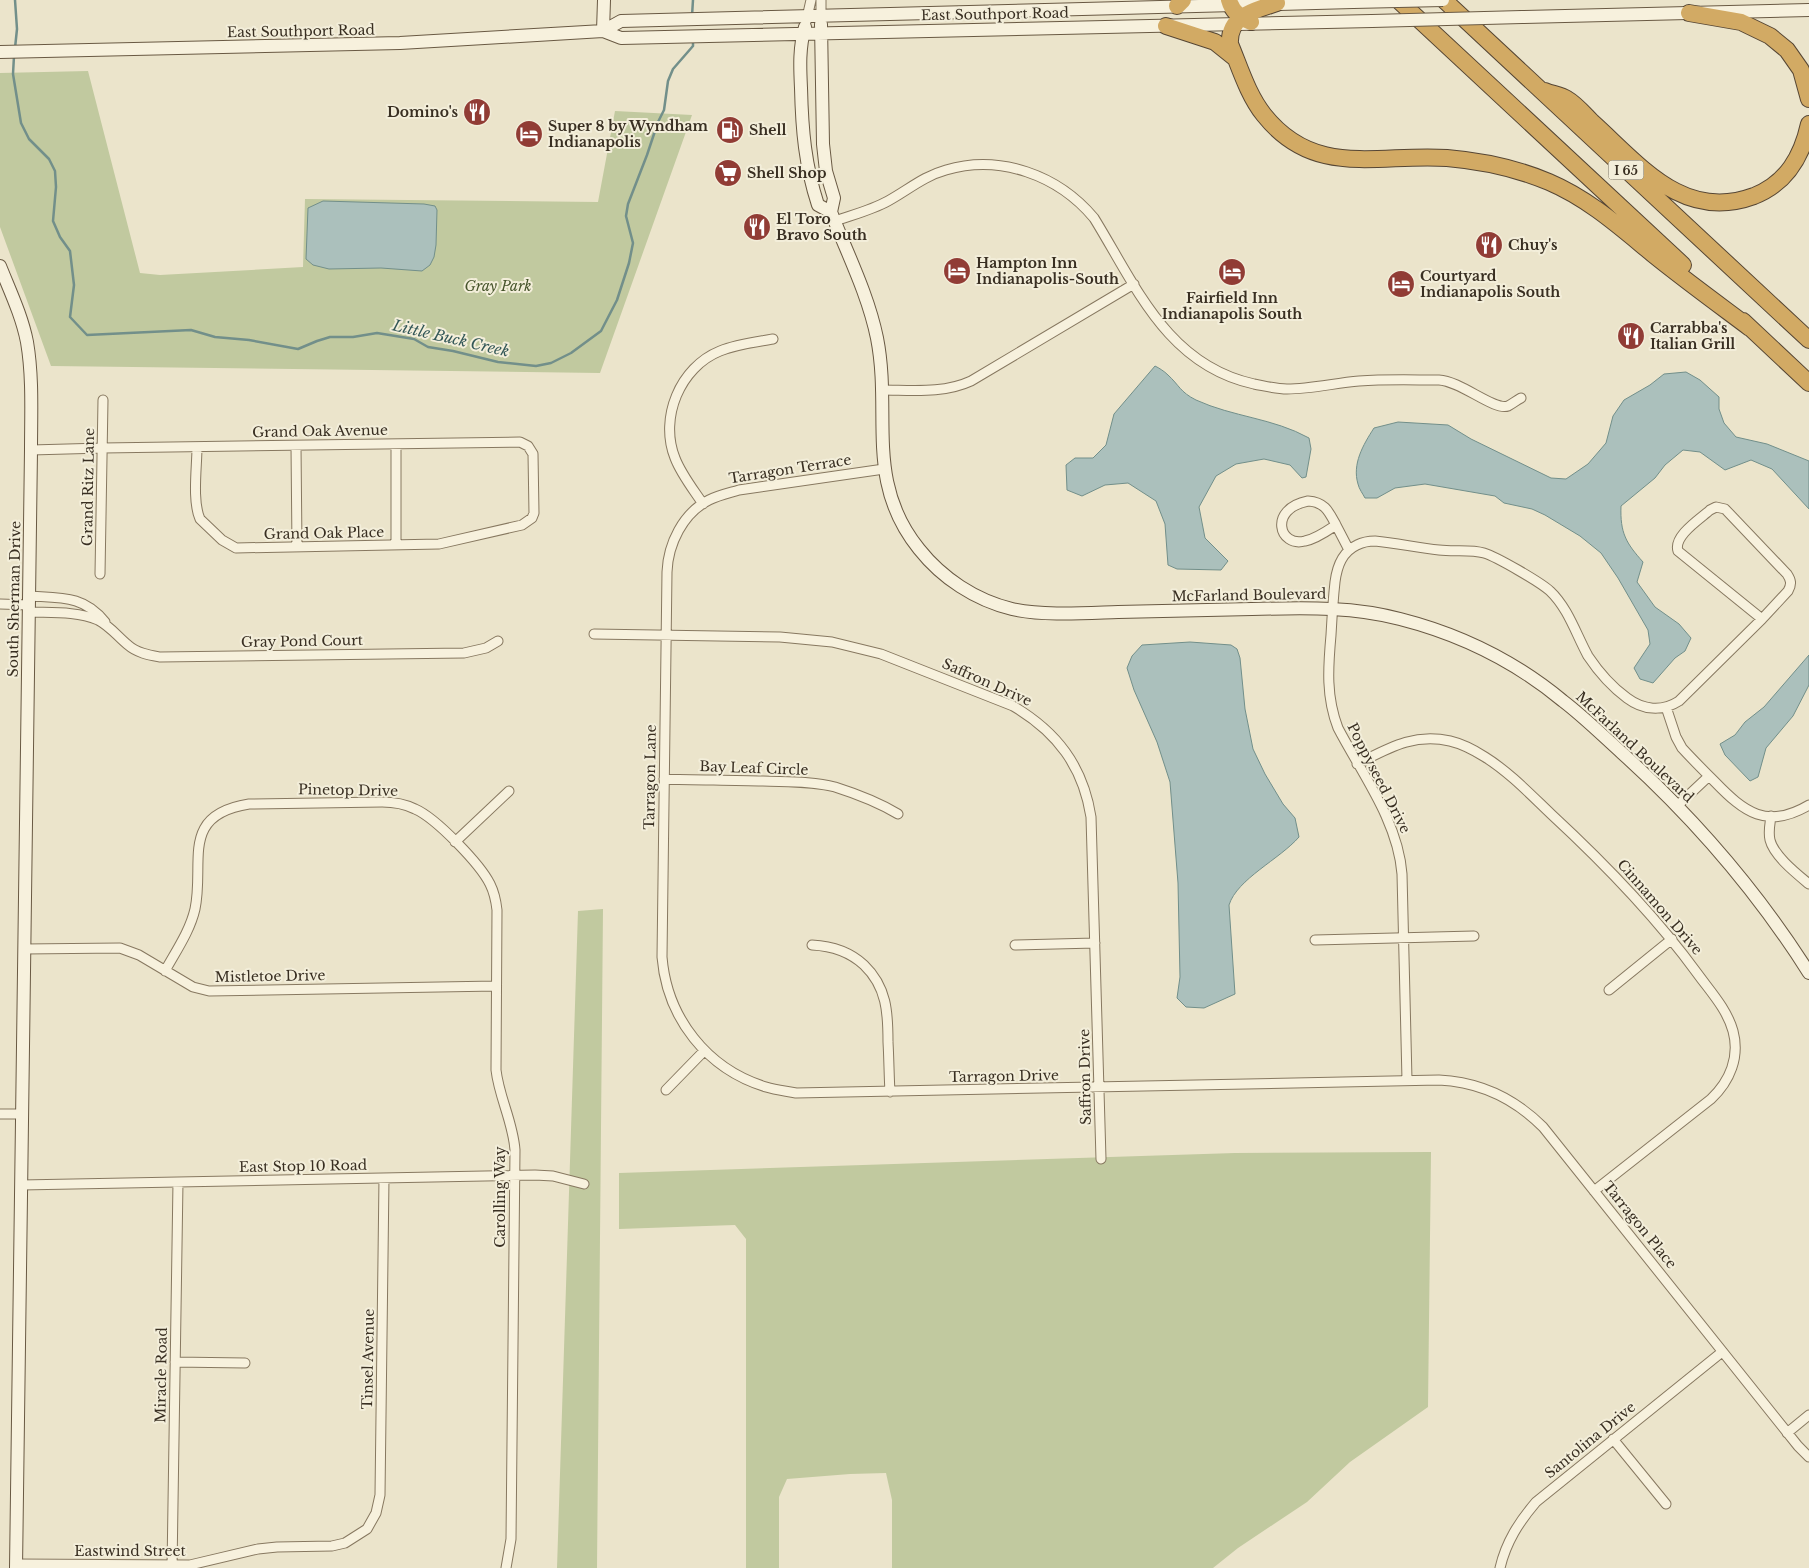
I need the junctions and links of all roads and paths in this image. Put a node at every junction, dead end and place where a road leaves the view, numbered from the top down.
1 (604, 0) edge
2 (810, 0) edge
3 (821, 0) edge
4 (1398, 0) edge
5 (1443, 0) edge
6 (1229, 2) edge
7 (1180, 3) edge
8 (1277, 3) junction
9 (1809, 10) edge
10 (1689, 13) junction
11 (1243, 22) junction
12 (821, 24) junction
13 (805, 25) junction
14 (1166, 26) junction
15 (603, 31) junction
16 (0, 52) edge
17 (1237, 60) junction
18 (1540, 89) junction
19 (1809, 100) edge
20 (1809, 124) edge
21 (833, 216) junction
22 (0, 266) edge
23 (1134, 284) junction
24 (1750, 328) junction
25 (773, 339) dead end
26 (1809, 340) edge
27 (1809, 383) edge
28 (881, 390) junction
29 (1521, 398) dead end
30 (103, 400) dead end
31 (396, 444) junction
32 (296, 446) junction
33 (197, 447) junction
34 (102, 448) junction
35 (31, 450) junction
36 (884, 469) junction
37 (703, 504) junction
38 (528, 522) joint
39 (1336, 525) junction
40 (396, 545) junction
41 (297, 547) junction
42 (1349, 550) junction
43 (100, 574) dead end
44 (0, 604) edge
45 (29, 604) junction
46 (1333, 609) junction
47 (1762, 619) junction
48 (112, 630) junction
49 (594, 634) dead end
50 (666, 635) junction
51 (498, 641) dead end
52 (1666, 707) junction
53 (1357, 764) junction
54 (1709, 776) junction
55 (664, 779) junction
56 (508, 790) dead end
57 (1809, 805) edge
58 (1677, 806) junction
59 (898, 814) dead end
60 (1771, 816) junction
61 (455, 842) junction
62 (1809, 884) edge
63 (1474, 936) dead end
64 (1404, 938) junction
65 (1672, 939) junction
66 (1315, 940) dead end
67 (1095, 943) junction
68 (812, 945) dead end
69 (1015, 945) dead end
70 (24, 949) junction
71 (165, 971) junction
72 (1809, 973) edge
73 (496, 986) junction
74 (1609, 990) dead end
75 (704, 1050) junction
76 (1407, 1080) junction
77 (1099, 1088) junction
78 (666, 1090) dead end
79 (890, 1092) junction
80 (0, 1114) edge
81 (22, 1114) junction
82 (1101, 1159) dead end
83 (515, 1176) junction
84 (384, 1178) junction
85 (178, 1182) junction
86 (584, 1184) dead end
87 (21, 1185) junction
88 (1594, 1191) junction
89 (1722, 1352) junction
90 (175, 1362) junction
91 (245, 1363) dead end
92 (1809, 1415) edge
93 (1787, 1433) junction
94 (1613, 1439) junction
95 (1809, 1457) edge
96 (1666, 1504) dead end
97 (360, 1534) joint
98 (16, 1566) edge
99 (172, 1566) edge
100 (506, 1568) edge
101 (1500, 1568) edge

1 - 15 street
2 - 13 street
3 - 12 street
4 - 24 highway, I 65
5 - 8 street, East Southport Road, bridge
5 - 18 highway, I 65
6 - 7 street, East Southport Road
6 - 8 street, East Southport Road
6 - 11 highway
7 - 12 street, East Southport Road
8 - 11 highway
9 - 10 street, East Southport Road
10 - 11 street, East Southport Road, bridge
10 - 19 highway
11 - 14 street, East Southport Road
11 - 17 highway
12 - 13 street, East Southport Road
12 - 13 street, East Southport Road
12 - 14 street, East Southport Road
12 - 21 street, McFarland Boulevard
13 - 15 street, East Southport Road
13 - 15 street, East Southport Road
13 - 21 street, McFarland Boulevard
14 - 17 highway
15 - 16 street, East Southport Road
17 - 24 highway
18 - 20 highway
18 - 26 highway, I 65
21 - 23 street
21 - 28 street, McFarland Boulevard
22 - 35 street, South Sherman Drive
23 - 28 street
23 - 29 street
24 - 27 highway, I 65
25 - 37 street
28 - 36 street, McFarland Boulevard
30 - 34 street, Grand Ritz Lane
31 - 32 street, Grand Oak Avenue
31 - 38 street, Grand Oak Avenue
31 - 40 street
32 - 33 street, Grand Oak Avenue
32 - 41 street
33 - 34 street, Grand Oak Avenue
33 - 41 street, Grand Oak Place
34 - 35 street, Grand Oak Avenue
34 - 43 street, Grand Ritz Lane
35 - 45 street, South Sherman Drive
36 - 37 street, Tarragon Terrace
36 - 46 street, McFarland Boulevard
37 - 50 street, Tarragon Lane
38 - 40 street, Grand Oak Place
39 - 39 street
39 - 42 street
40 - 41 street, Grand Oak Place
42 - 46 street, Poppyseed Drive
42 - 52 street
44 - 45 street
45 - 48 street, Gray Pond Court
45 - 48 street, Gray Pond Court
45 - 70 street, South Sherman Drive
46 - 53 street, Poppyseed Drive
46 - 58 street, McFarland Boulevard
47 - 47 street
47 - 52 street
48 - 51 street, Gray Pond Court
49 - 50 street, Saffron Drive
50 - 55 street, Tarragon Lane
50 - 67 street, Saffron Drive
52 - 54 street
53 - 64 street, Poppyseed Drive
53 - 65 street, Cinnamon Drive
54 - 58 street
54 - 60 street
55 - 59 street, Bay Leaf Circle
55 - 75 street, Tarragon Lane
56 - 61 street
57 - 60 street
58 - 72 street, McFarland Boulevard
60 - 62 street
61 - 71 street, Pinetop Drive
61 - 73 street, Carolling Way
63 - 64 street
64 - 66 street
64 - 76 street, Poppyseed Drive
65 - 74 street
65 - 88 street, Cinnamon Drive
67 - 69 street
67 - 77 street, Saffron Drive
68 - 79 street
70 - 71 street, Mistletoe Drive
70 - 81 street, South Sherman Drive
71 - 73 street, Mistletoe Drive
73 - 83 street, Carolling Way
75 - 78 street
75 - 79 street, Tarragon Drive
76 - 77 street, Tarragon Drive
76 - 88 street, Tarragon Place
77 - 79 street, Tarragon Drive
77 - 82 street, Saffron Drive
80 - 81 street
81 - 87 street, South Sherman Drive
83 - 84 street, East Stop 10 Road
83 - 86 street, East Stop 10 Road
83 - 100 street, Carolling Way
84 - 85 street, East Stop 10 Road
84 - 97 street, Tinsel Avenue
85 - 87 street, East Stop 10 Road
85 - 90 street, Miracle Road
87 - 98 street, South Sherman Drive
88 - 89 street, Tarragon Place
89 - 93 street, Tarragon Place
89 - 94 street, Santolina Drive
90 - 91 street
90 - 99 street, Miracle Road
92 - 93 street
93 - 95 street, Tarragon Place
94 - 96 street
94 - 101 street, Santolina Drive
97 - 99 street, Eastwind Street
98 - 99 street, Eastwind Street

